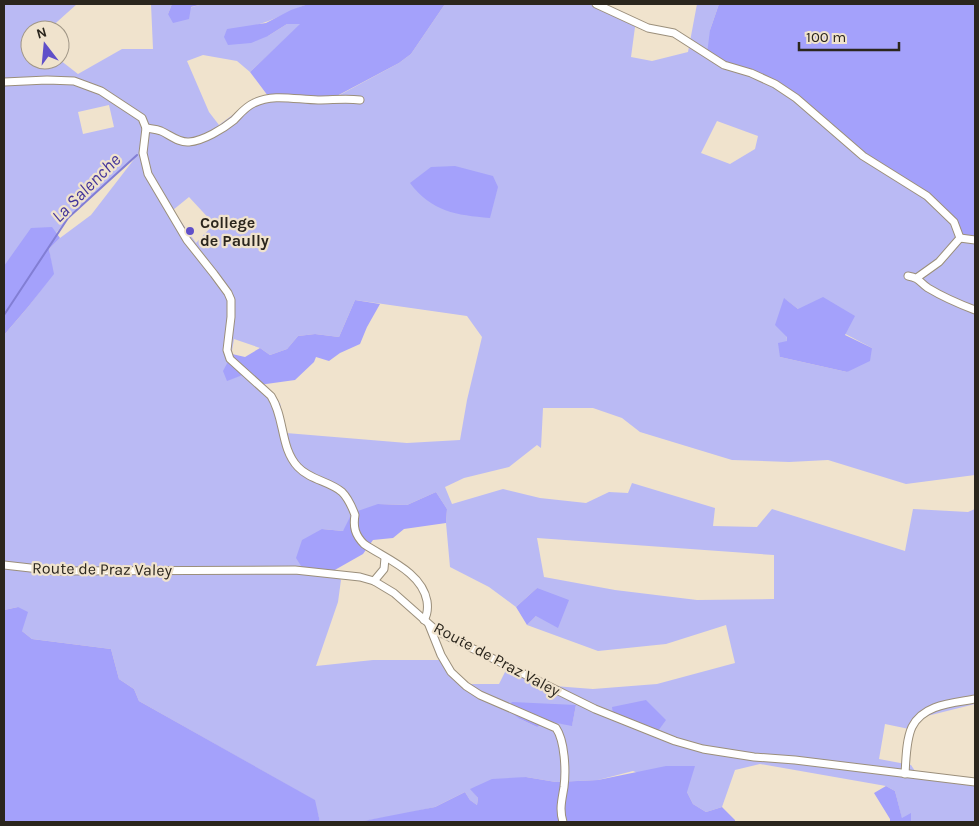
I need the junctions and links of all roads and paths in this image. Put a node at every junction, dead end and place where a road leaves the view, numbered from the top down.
1 (596, 4) edge
2 (4, 82) edge
3 (360, 100) dead end
4 (146, 128) junction
5 (960, 238) junction
6 (975, 240) edge
7 (908, 276) dead end
8 (918, 277) junction
9 (975, 310) edge
10 (385, 558) junction
11 (4, 565) edge
12 (374, 581) junction
13 (426, 621) junction
14 (975, 699) edge
15 (904, 774) junction
16 (975, 782) edge
17 (563, 822) edge

1 - 5 street
2 - 4 street
3 - 4 street
4 - 10 street
5 - 6 street
5 - 8 street
7 - 8 street
8 - 9 street
10 - 12 street
10 - 13 street
11 - 12 street, Route de Praz Valey
12 - 13 street, Route de Praz Valey
13 - 15 street, Route de Praz Valey
13 - 17 street
14 - 15 street
15 - 16 street, Route de Praz Valey

